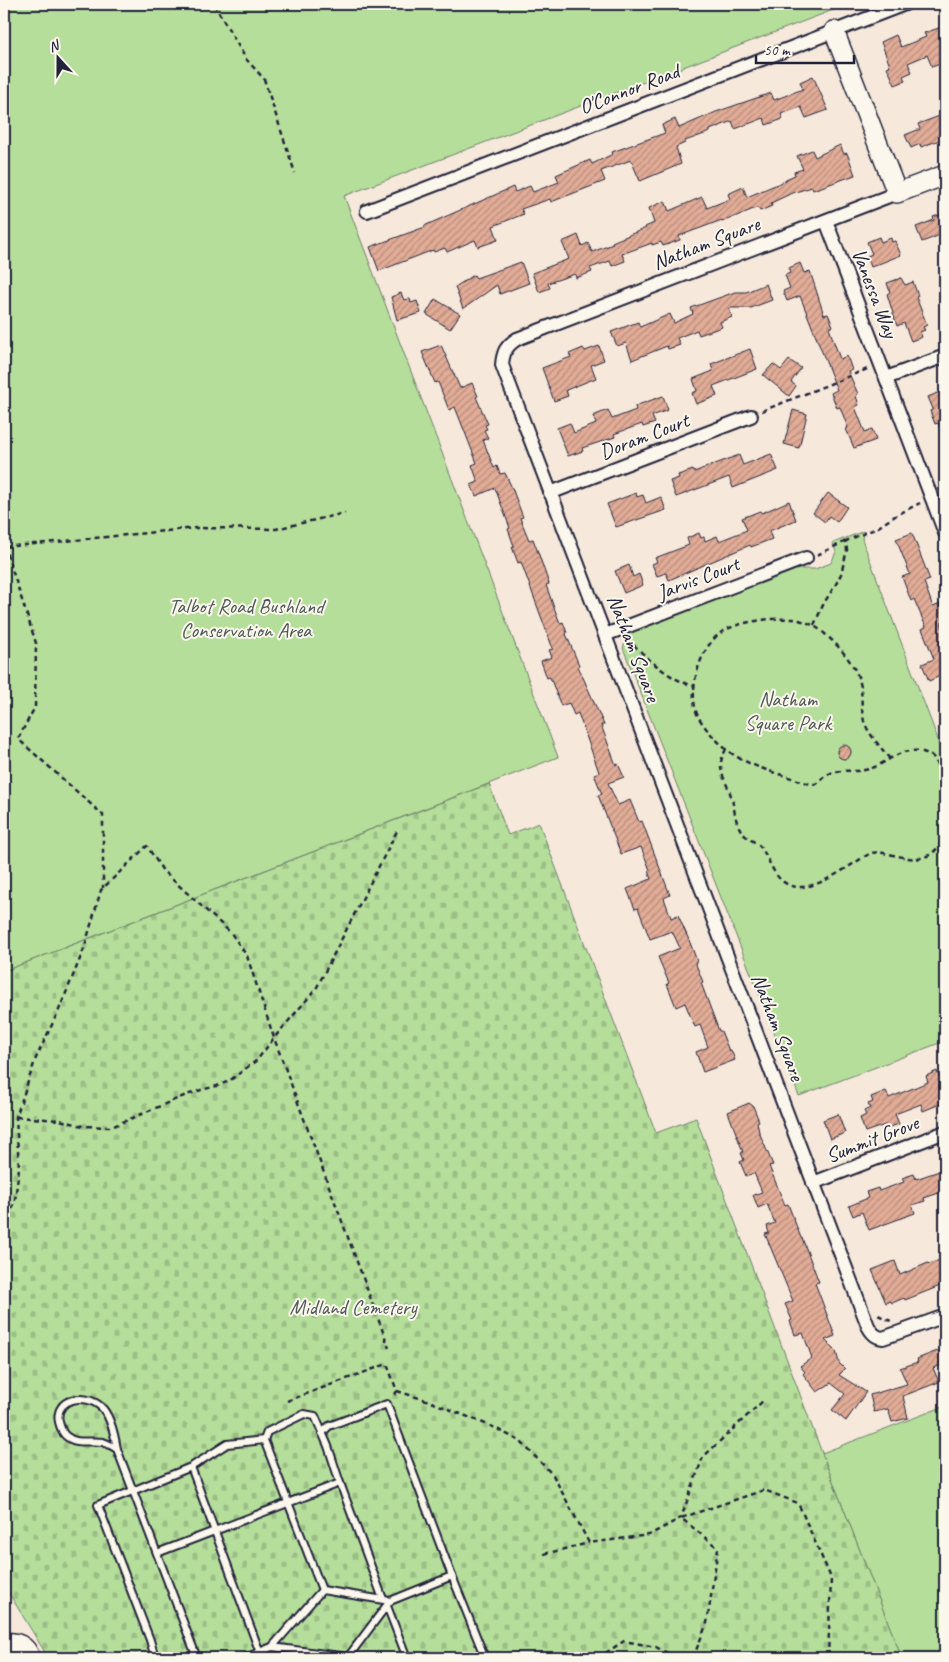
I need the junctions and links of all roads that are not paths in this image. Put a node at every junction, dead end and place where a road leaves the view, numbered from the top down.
1 (905, 4) edge
2 (834, 31) junction
3 (945, 175) edge
4 (897, 193) junction
5 (367, 211) dead end
6 (826, 221) junction
7 (945, 356) edge
8 (886, 378) junction
9 (751, 416) road end
10 (550, 493) junction
11 (945, 533) edge
12 (806, 558) road end
13 (605, 634) junction
14 (945, 1132) edge
15 (813, 1183) junction
16 (945, 1316) edge
17 (322, 1433) junction
18 (264, 1440) junction
19 (118, 1449) junction
20 (191, 1467) junction
21 (340, 1483) junction
22 (133, 1491) junction
23 (289, 1502) junction
24 (215, 1531) junction
25 (157, 1552) junction
26 (452, 1576) junction
27 (322, 1590) junction
28 (387, 1602) junction
29 (6, 1639) edge
30 (272, 1647) junction
31 (261, 1655) edge
32 (30, 1658) edge
33 (154, 1658) edge
34 (197, 1658) edge
35 (245, 1658) edge
36 (348, 1658) edge
37 (407, 1658) edge
38 (484, 1658) edge

1 - 2 street, O'Connor Road
2 - 4 street
2 - 5 street, O'Connor Road
3 - 4 street, Natham Square
4 - 6 street, Natham Square
6 - 8 street, Vanessa Way
6 - 10 street, Natham Square
7 - 8 street
8 - 11 street, Vanessa Way
9 - 10 street, Doram Court
10 - 13 street, Natham Square
12 - 13 street, Jarvis Court
13 - 15 street, Natham Square
14 - 15 street, Summit Grove
15 - 16 street, Natham Square
17 - 18 lane
17 - 21 lane
17 - 26 lane
18 - 20 lane
18 - 23 lane
19 - 19 lane
19 - 22 lane
20 - 22 lane
20 - 24 lane
21 - 23 lane
21 - 28 lane
22 - 25 lane
22 - 33 lane
23 - 24 lane
23 - 27 lane
24 - 25 lane
24 - 31 lane
25 - 34 lane
26 - 28 lane
26 - 38 lane
27 - 28 lane
27 - 30 lane
28 - 36 lane
28 - 37 lane
29 - 32 street
30 - 31 lane
30 - 36 lane
31 - 35 lane

